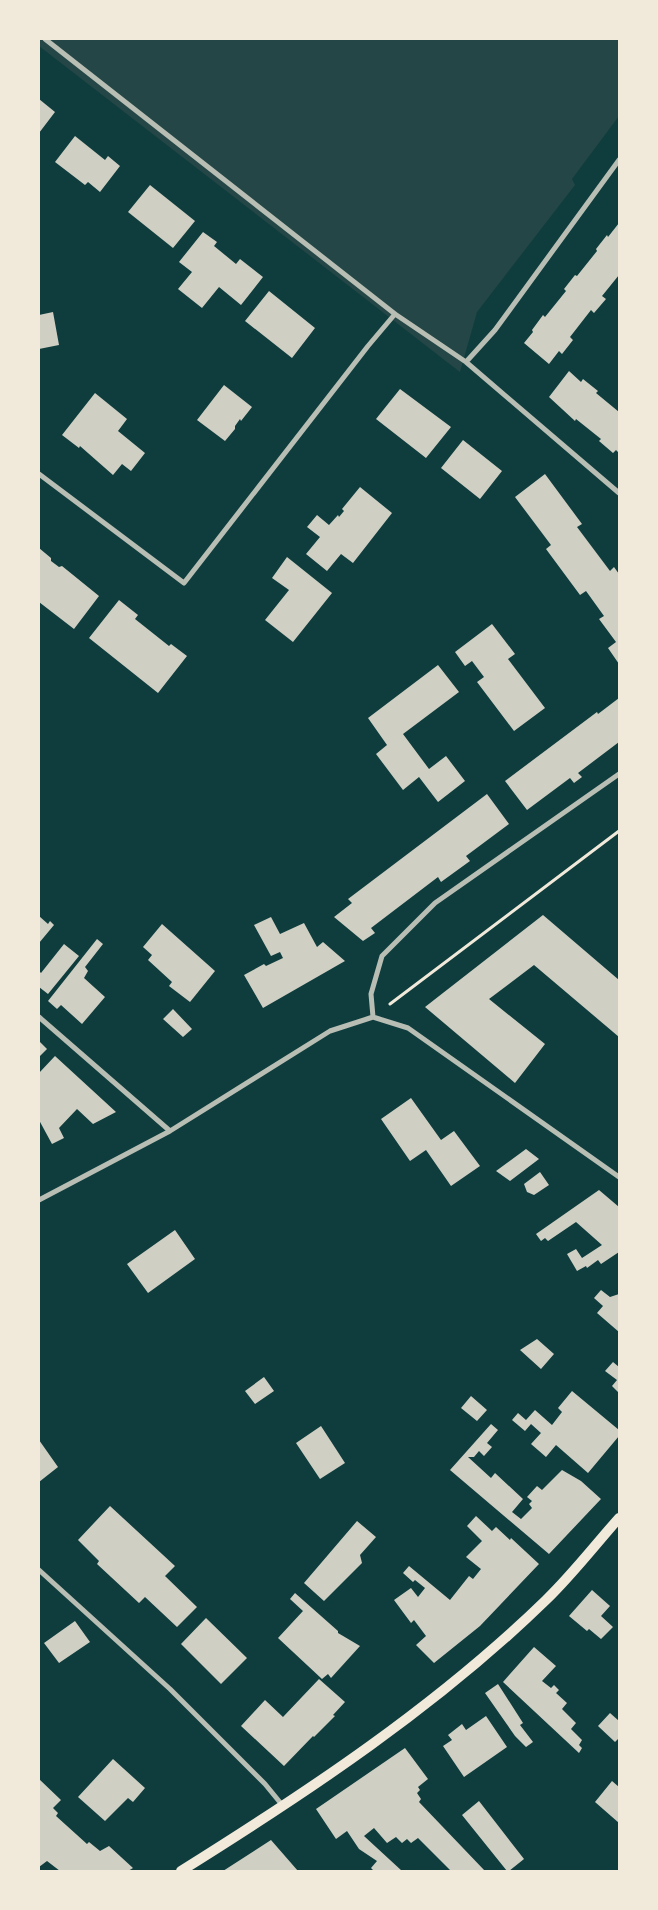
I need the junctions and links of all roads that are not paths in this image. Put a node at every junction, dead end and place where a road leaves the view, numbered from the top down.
1 (45, 39) edge
2 (619, 160) edge
3 (395, 314) junction
4 (466, 362) junction
5 (39, 474) edge
6 (619, 492) edge
7 (619, 774) edge
8 (39, 1017) edge
9 (373, 1017) junction
10 (170, 1131) junction
11 (619, 1177) edge
12 (39, 1200) edge
13 (619, 1518) edge
14 (39, 1570) edge
15 (283, 1807) junction
16 (181, 1871) edge

1 - 3 street
2 - 4 street
3 - 4 street
3 - 5 street
4 - 6 street
7 - 9 street
8 - 10 street
9 - 10 street
9 - 11 street
10 - 12 street
13 - 15 main road
14 - 15 street
15 - 16 main road

